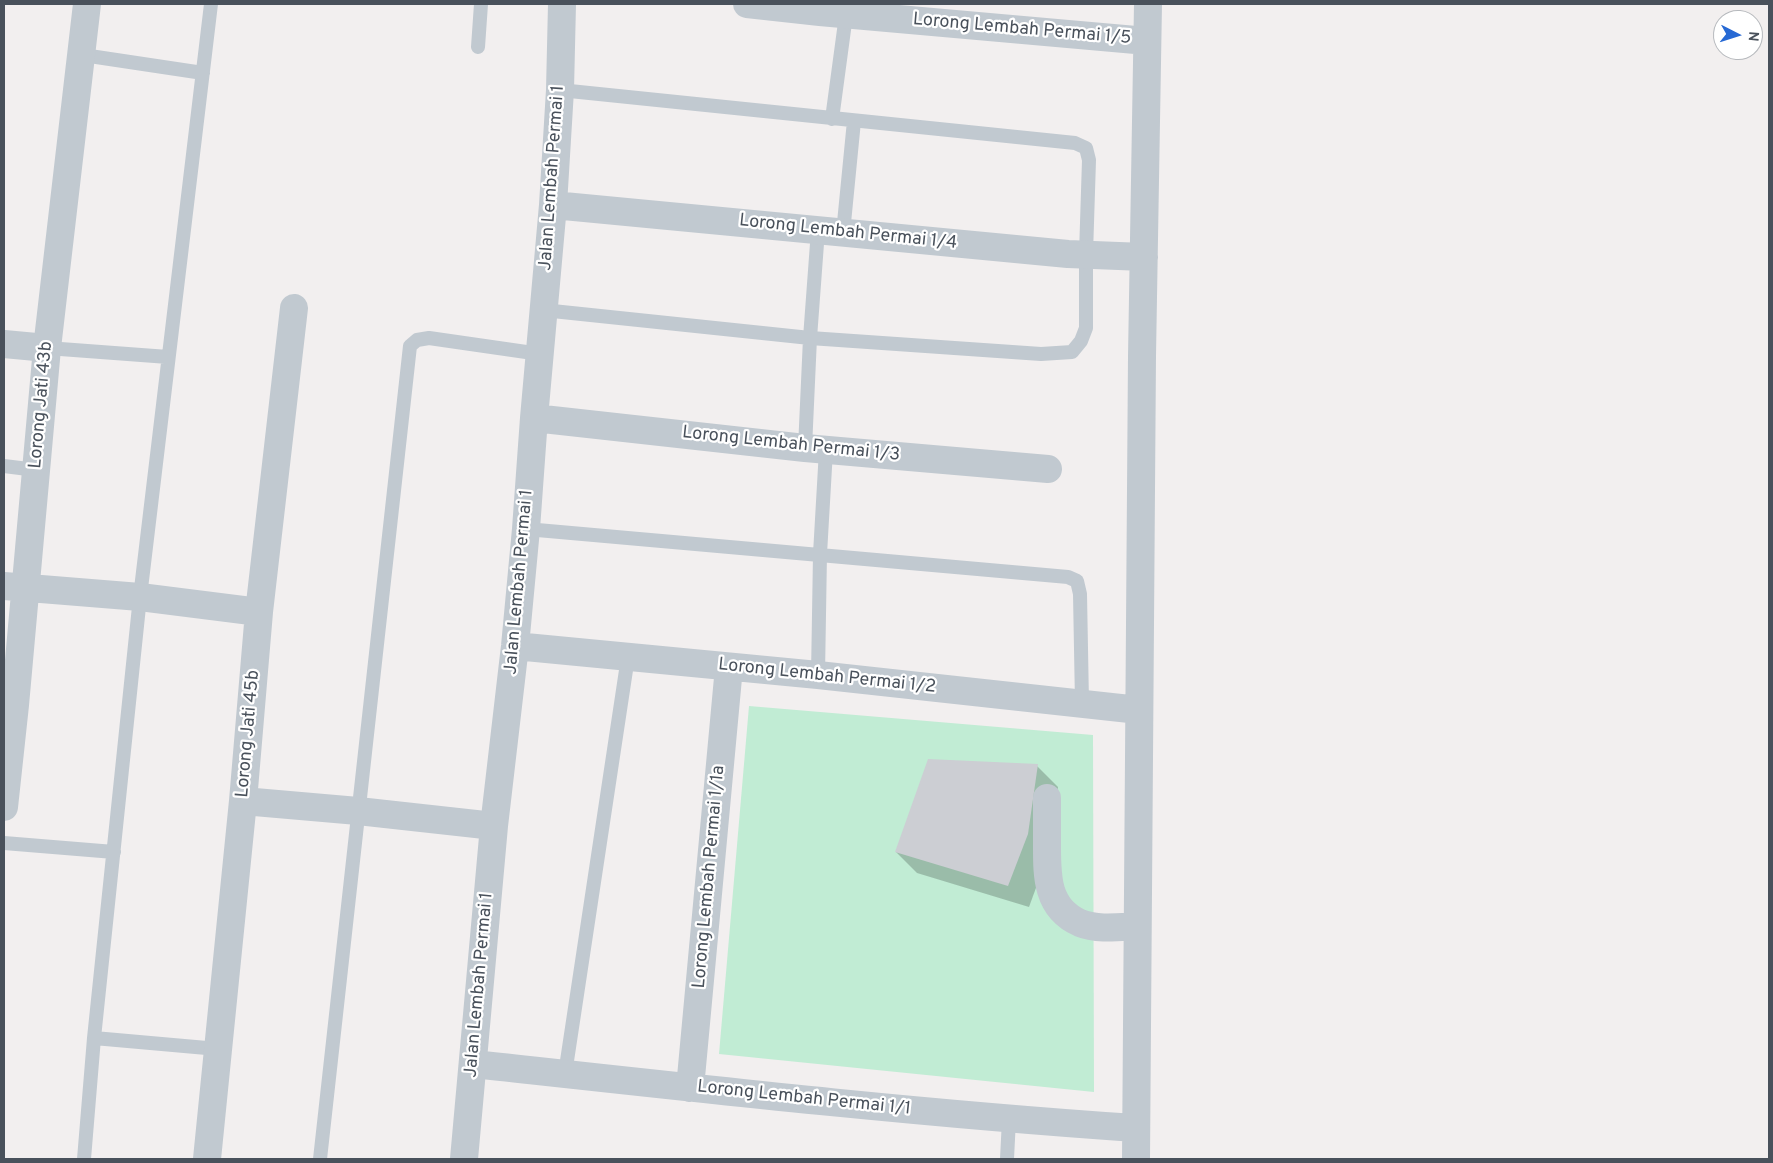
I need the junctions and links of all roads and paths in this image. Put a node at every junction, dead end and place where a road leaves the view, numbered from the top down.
1 (87, 4) edge
2 (211, 4) edge
3 (481, 4) edge
4 (562, 4) edge
5 (747, 4) edge
6 (1148, 4) edge
7 (829, 10) edge
8 (1147, 41) junction
9 (478, 47) dead end
10 (83, 55) junction
11 (203, 73) junction
12 (560, 90) junction
13 (832, 119) junction
14 (854, 121) junction
15 (553, 205) junction
16 (831, 232) junction
17 (1086, 254) junction
18 (1144, 257) junction
19 (294, 308) dead end
20 (543, 310) junction
21 (810, 338) junction
22 (4, 344) edge
23 (48, 348) junction
24 (540, 354) junction
25 (168, 357) junction
26 (534, 418) junction
27 (815, 449) junction
28 (4, 466) edge
29 (1048, 469) dead end
30 (36, 470) junction
31 (526, 529) junction
32 (820, 554) junction
33 (14, 587) edge
34 (140, 597) junction
35 (259, 612) junction
36 (515, 646) junction
37 (628, 657) junction
38 (729, 667) junction
39 (818, 675) junction
40 (1082, 703) junction
41 (9, 705) edge
42 (1139, 710) junction
43 (1047, 798) dead end
44 (243, 801) junction
45 (4, 807) edge
46 (358, 811) junction
47 (494, 826) junction
48 (4, 843) edge
49 (114, 852) junction
50 (1137, 926) junction
51 (94, 1038) junction
52 (218, 1049) junction
53 (474, 1064) junction
54 (565, 1074) junction
55 (690, 1088) junction
56 (1010, 1119) junction
57 (1135, 1128) junction
58 (84, 1159) edge
59 (207, 1159) edge
60 (320, 1159) edge
61 (464, 1159) edge
62 (1006, 1159) edge
63 (1136, 1159) edge

1 - 10 street, Lorong Jati 43b
2 - 11 lane
3 - 9 lane
4 - 12 street, Jalan Lembah Permai 1
5 - 7 street, Lorong Lembah Permai 1/5
6 - 8 street
7 - 8 street, Lorong Lembah Permai 1/5
7 - 13 lane
8 - 18 street
10 - 11 lane
10 - 23 street, Lorong Jati 43b
11 - 25 lane
12 - 13 lane
12 - 15 street, Jalan Lembah Permai 1
13 - 14 lane
14 - 16 lane
14 - 17 lane
15 - 16 street, Lorong Lembah Permai 1/4
15 - 20 street, Jalan Lembah Permai 1
16 - 17 street, Lorong Lembah Permai 1/4
16 - 21 lane
17 - 18 street, Lorong Lembah Permai 1/4
17 - 21 lane
18 - 42 street
19 - 35 street, Lorong Jati 45b
20 - 21 lane
20 - 24 street, Jalan Lembah Permai 1
21 - 27 lane
22 - 23 street
23 - 25 lane
23 - 30 street, Lorong Jati 43b
24 - 26 street, Jalan Lembah Permai 1
24 - 46 lane
25 - 34 lane
26 - 27 street, Lorong Lembah Permai 1/3
26 - 31 street, Jalan Lembah Permai 1
27 - 29 street, Lorong Lembah Permai 1/3
27 - 32 lane
28 - 30 lane
30 - 33 street, Lorong Jati 43b
31 - 32 lane
31 - 36 street, Jalan Lembah Permai 1
32 - 39 lane
32 - 40 lane
33 - 34 street
33 - 41 street, Lorong Jati 43b
34 - 35 street
34 - 49 lane
35 - 44 street, Lorong Jati 45b
36 - 37 street, Lorong Lembah Permai 1/2
36 - 47 street, Jalan Lembah Permai 1
37 - 38 street, Lorong Lembah Permai 1/2
37 - 54 lane
38 - 39 street, Lorong Lembah Permai 1/2
38 - 55 street, Lorong Lembah Permai 1/1a
39 - 40 street, Lorong Lembah Permai 1/2
40 - 42 street, Lorong Lembah Permai 1/2
41 - 45 street, Lorong Jati 43b
42 - 50 street
43 - 50 street
44 - 46 street
44 - 52 street, Lorong Jati 45b
46 - 47 street
46 - 60 lane
47 - 53 street, Jalan Lembah Permai 1
48 - 49 lane
49 - 51 lane
50 - 57 street
51 - 52 lane
51 - 58 lane
52 - 59 street, Lorong Jati 45b
53 - 54 street, Lorong Lembah Permai 1/1
53 - 61 street, Jalan Lembah Permai 1
54 - 55 street, Lorong Lembah Permai 1/1
55 - 56 street, Lorong Lembah Permai 1/1
56 - 57 street, Lorong Lembah Permai 1/1
56 - 62 lane
57 - 63 street

